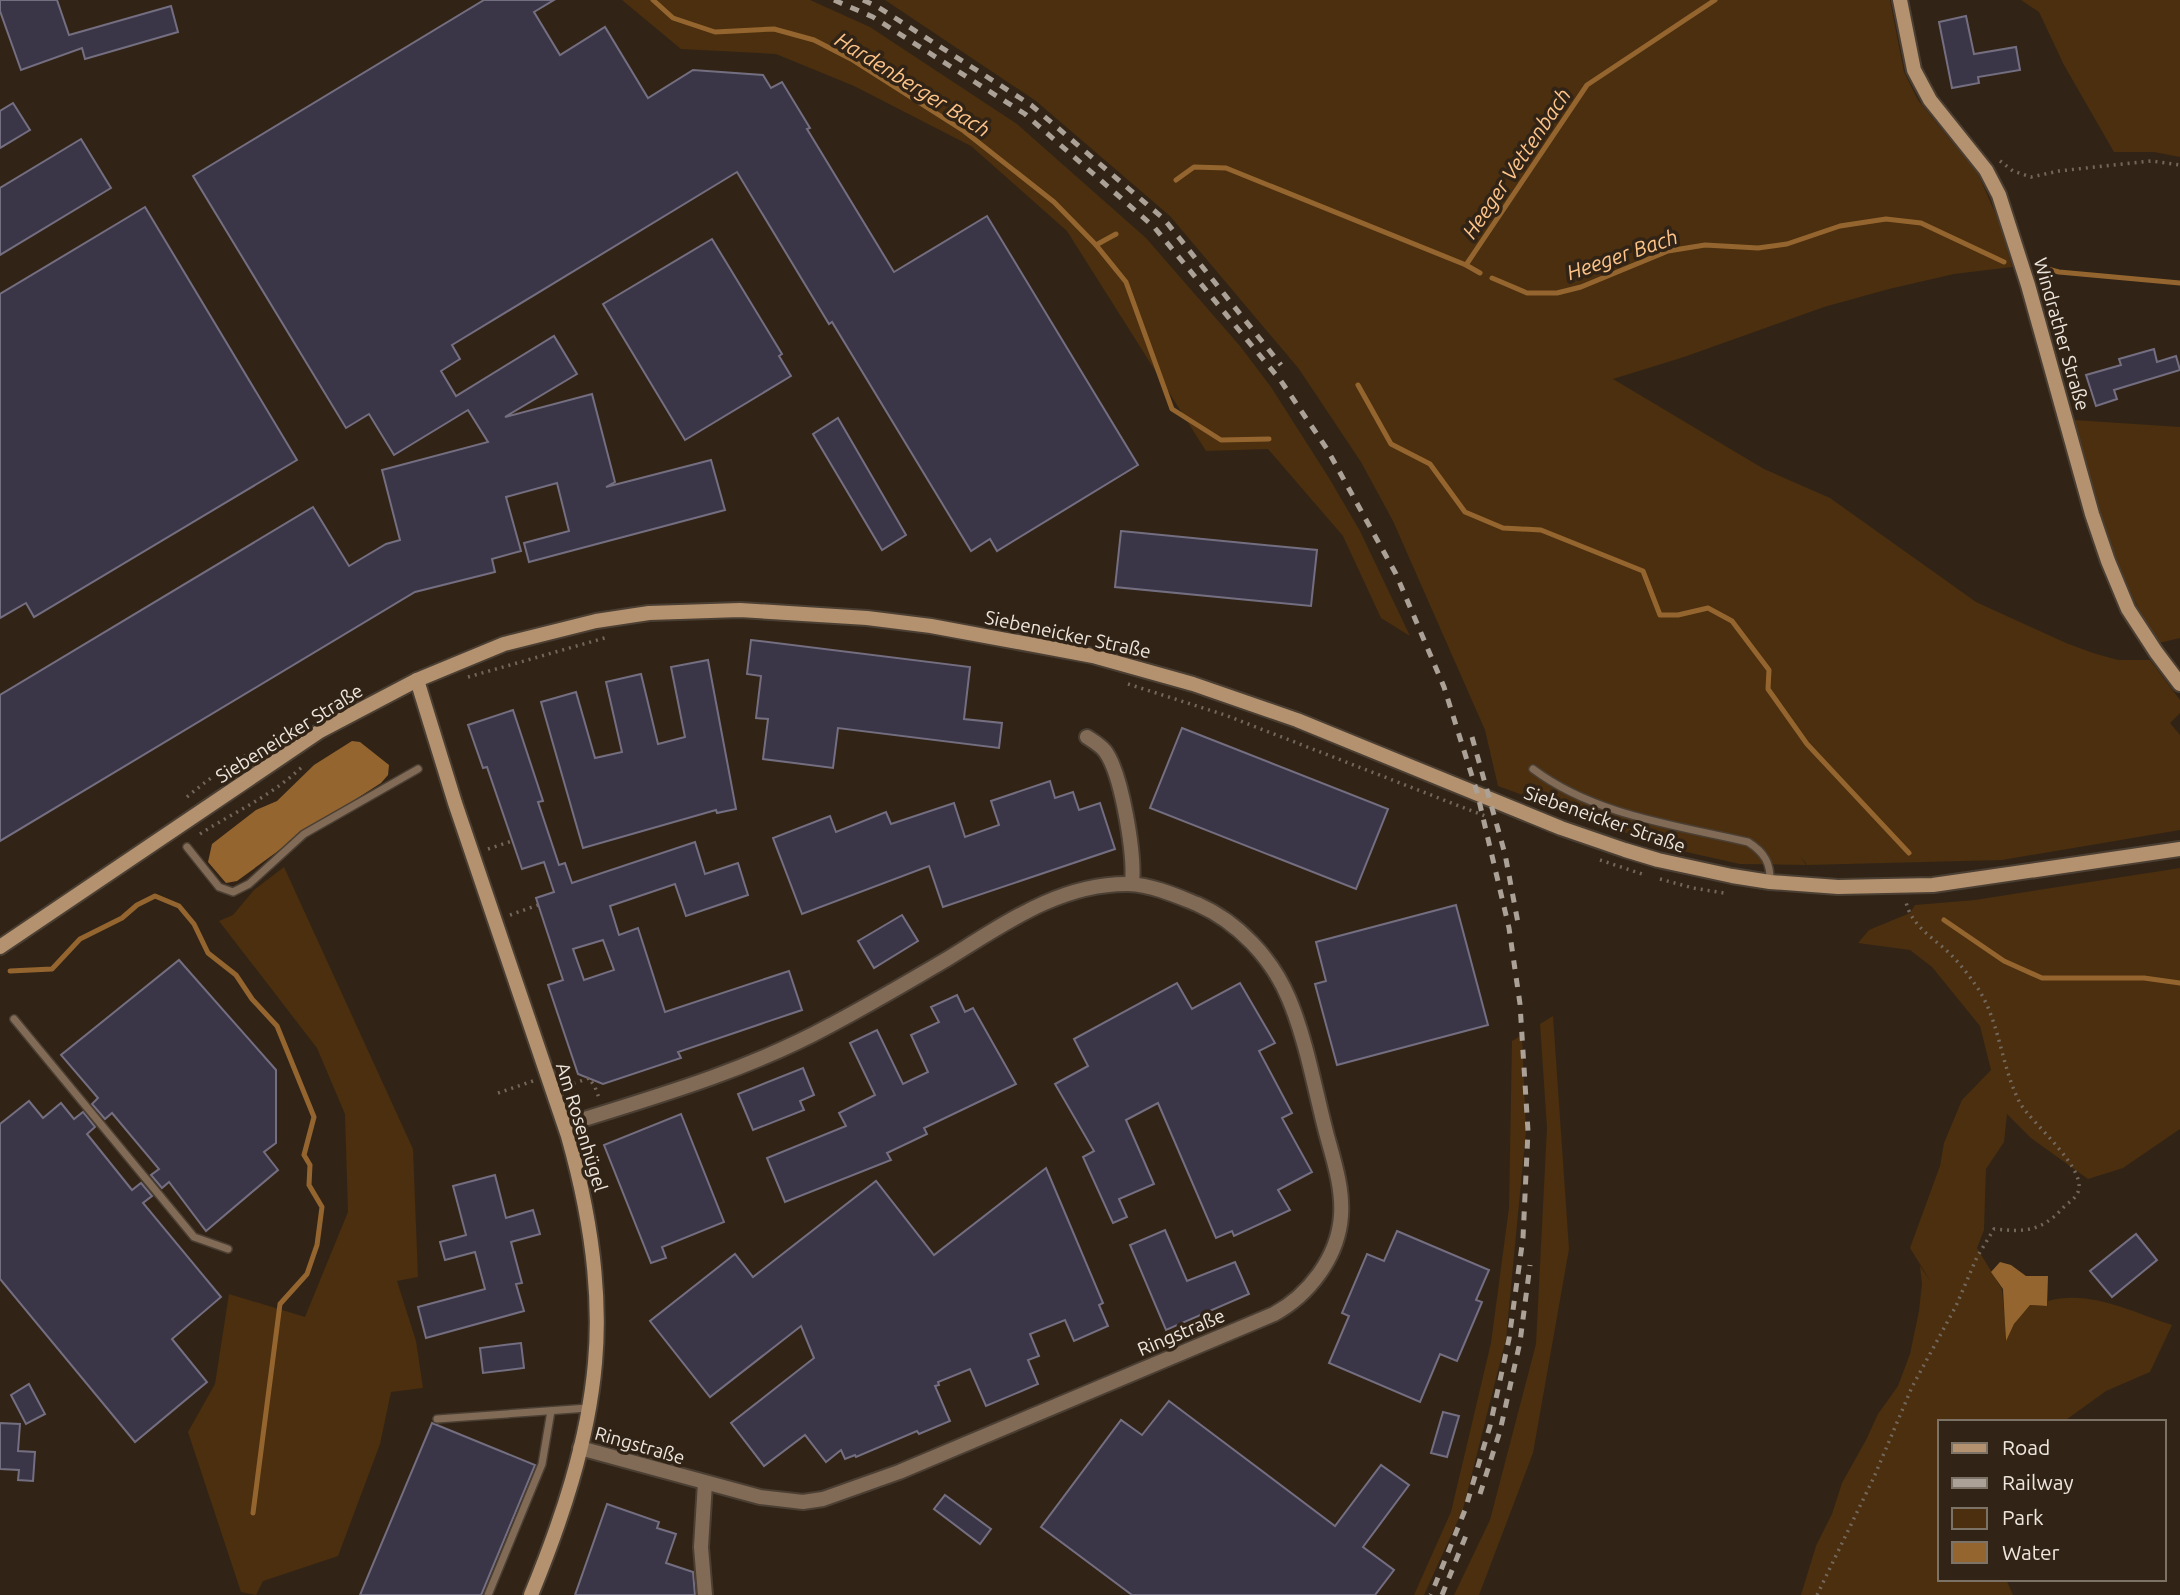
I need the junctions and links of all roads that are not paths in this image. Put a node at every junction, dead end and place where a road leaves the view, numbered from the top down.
1 (1900, 0) edge
2 (416, 680) junction
3 (2180, 684) edge
4 (1087, 737) dead end
5 (418, 769) dead end
6 (1533, 769) dead end
7 (187, 848) dead end
8 (2180, 849) edge
9 (1770, 882) junction
10 (1132, 884) junction
11 (0, 947) edge
12 (14, 1019) dead end
13 (565, 1125) junction
14 (228, 1249) dead end
15 (588, 1408) junction
16 (551, 1411) junction
17 (437, 1419) dead end
18 (580, 1448) junction
19 (705, 1483) junction
20 (488, 1595) edge
21 (531, 1595) edge
22 (705, 1595) edge

1 - 3 main road, Windrather Straße
2 - 9 main road, Siebeneicker Straße
2 - 11 main road, Siebeneicker Straße
2 - 13 main road, Am Rosenhügel
4 - 10 street
5 - 7 lane
6 - 9 lane
8 - 9 main road, Siebeneicker Straße
10 - 13 street, Ringstraße
10 - 19 street, Ringstraße
12 - 14 lane
13 - 15 main road, Am Rosenhügel
15 - 16 lane
15 - 18 main road, Am Rosenhügel
16 - 17 lane
16 - 20 lane
18 - 19 street, Ringstraße
18 - 21 main road, Am Rosenhügel
19 - 22 street

